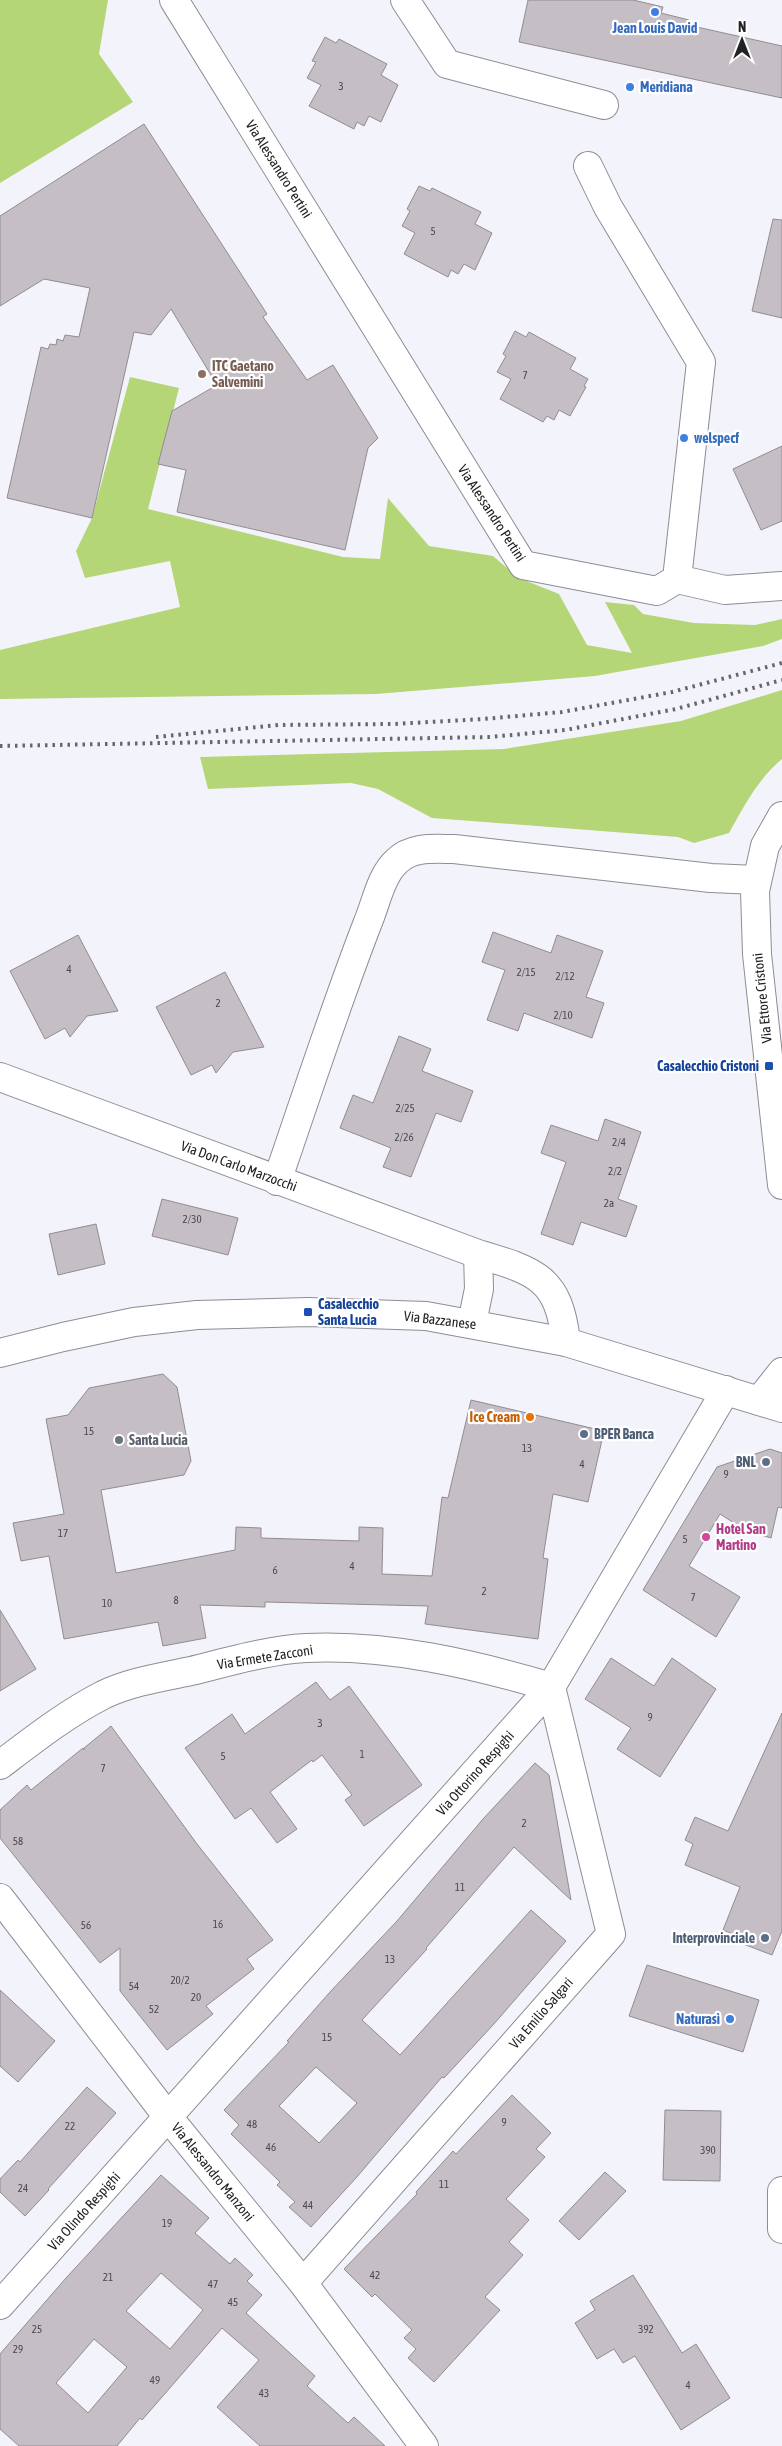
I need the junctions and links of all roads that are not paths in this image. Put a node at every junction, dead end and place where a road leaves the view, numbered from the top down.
1 (174, 0) edge
2 (406, 0) edge
3 (604, 105) dead end
4 (588, 166) dead end
5 (677, 579) junction
6 (782, 586) edge
7 (782, 816) edge
8 (756, 880) junction
9 (0, 1077) edge
10 (277, 1181) junction
11 (782, 1186) edge
12 (478, 1254) junction
13 (472, 1323) junction
14 (566, 1342) junction
15 (0, 1353) edge
16 (782, 1372) edge
17 (726, 1390) junction
18 (770, 1405) edge
19 (552, 1687) junction
20 (0, 1765) edge
21 (0, 1898) edge
22 (168, 2118) junction
23 (782, 2190) edge
24 (782, 2229) edge
25 (303, 2283) junction
26 (0, 2305) edge
27 (424, 2446) edge

1 - 5 street, Via Alessandro Pertini
2 - 3 street
4 - 5 street
5 - 6 street
7 - 8 street, Via Ettore Cristoni
8 - 10 street
8 - 11 street, Via Ettore Cristoni
9 - 10 street, Via Don Carlo Marzocchi
10 - 12 street, Via Don Carlo Marzocchi
12 - 13 street
12 - 14 street, Via Don Carlo Marzocchi
13 - 14 street, Via Bazzanese
13 - 15 street, Via Bazzanese
14 - 17 street, Via Bazzanese
16 - 18 street
17 - 18 street, Via Bazzanese
17 - 19 street, Via Ottorino Respighi
19 - 20 street, Via Ermete Zacconi
19 - 22 street, Via Ottorino Respighi
19 - 25 street, Via Emilio Salgari
21 - 22 street, Via Alessandro Manzoni
22 - 25 street, Via Alessandro Manzoni
22 - 26 street, Via Olindo Respighi
23 - 24 street
25 - 27 street, Via Alessandro Manzoni

